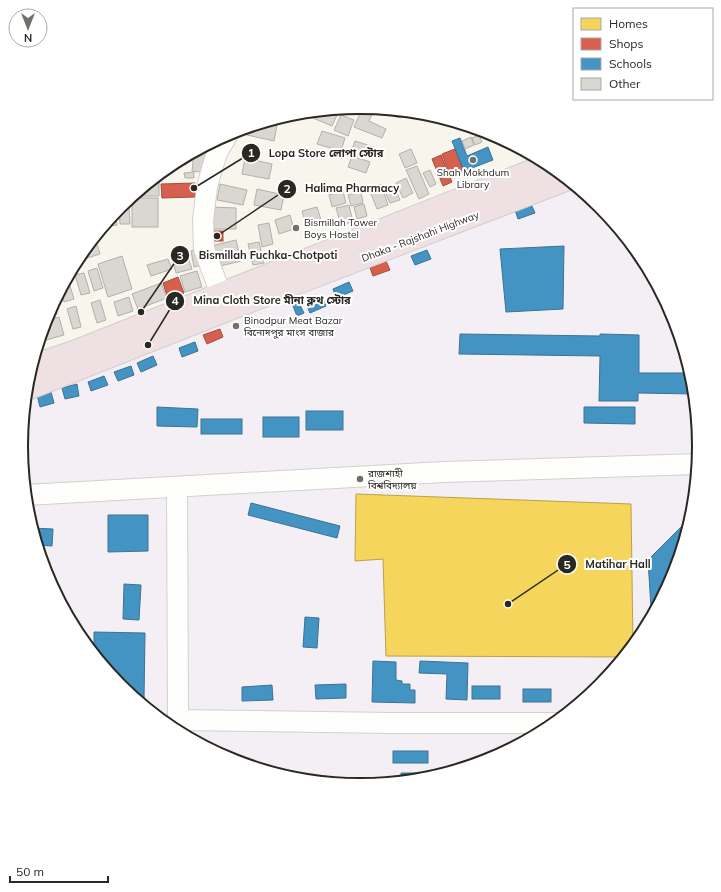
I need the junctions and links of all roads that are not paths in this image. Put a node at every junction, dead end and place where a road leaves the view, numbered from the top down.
1 (220, 145) edge
2 (541, 167) edge
3 (563, 182) edge
4 (224, 302) junction
5 (38, 364) edge
6 (33, 386) edge
7 (692, 464) edge
8 (177, 487) junction
9 (32, 495) edge
10 (177, 722) edge
11 (544, 723) edge

1 - 4 street
2 - 4 highway, Dhaka - Rajshahi Highway
3 - 4 highway, Dhaka - Rajshahi Highway
4 - 5 highway, Dhaka - Rajshahi Highway
4 - 6 highway, Dhaka - Rajshahi Highway
7 - 8 street
8 - 9 street
8 - 10 street
10 - 11 street

